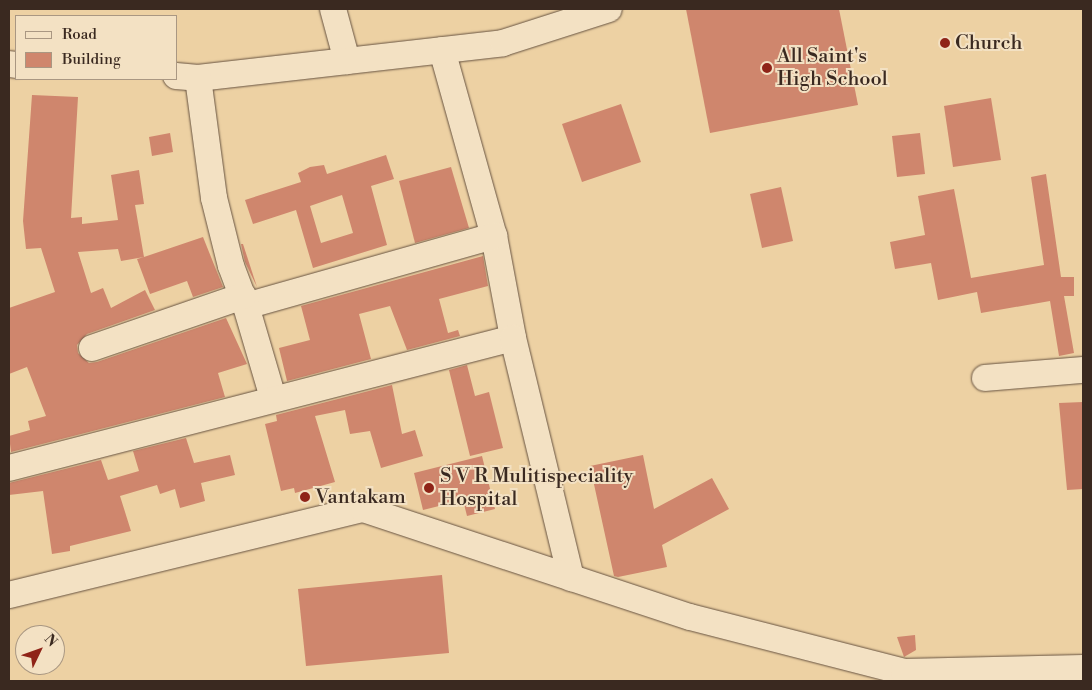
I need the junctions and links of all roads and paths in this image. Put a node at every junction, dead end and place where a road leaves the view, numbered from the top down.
1 (333, 9) edge
2 (609, 9) edge
3 (442, 50) junction
4 (348, 60) junction
5 (187, 77) edge
6 (494, 236) junction
7 (244, 301) junction
8 (513, 338) junction
9 (92, 348) dead end
10 (1083, 370) edge
11 (985, 378) dead end
12 (273, 398) junction
13 (9, 468) edge
14 (571, 578) junction
15 (9, 595) edge
16 (1083, 668) edge

1 - 4 street
2 - 3 street
3 - 4 street
3 - 6 street
4 - 5 street
5 - 7 street
6 - 7 street
6 - 8 street
7 - 9 street
7 - 12 street
8 - 12 street
8 - 14 street
10 - 11 street
12 - 13 street
14 - 15 street
14 - 16 street

